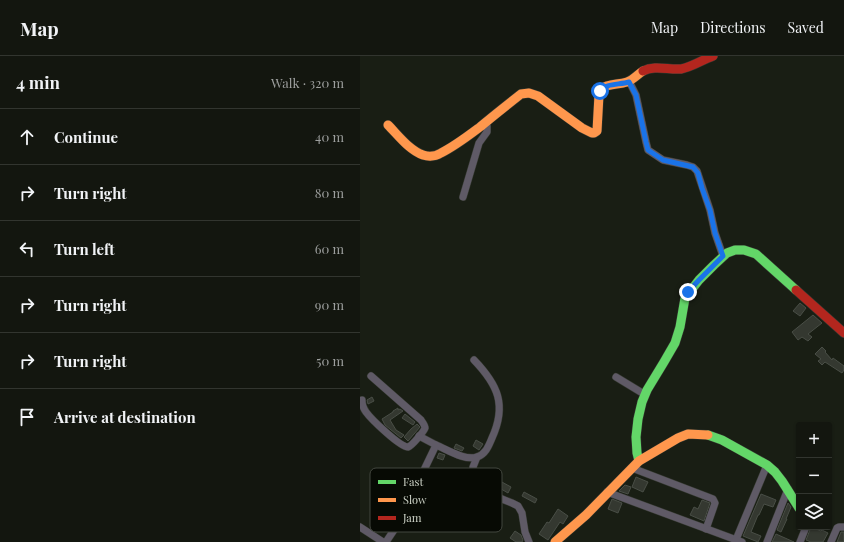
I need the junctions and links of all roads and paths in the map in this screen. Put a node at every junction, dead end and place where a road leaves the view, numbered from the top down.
1 (713, 56) edge
2 (629, 82) junction
3 (486, 122) junction
4 (388, 125) dead end
5 (463, 197) dead end
6 (723, 256) junction
7 (844, 332) edge
8 (474, 360) dead end
9 (371, 376) dead end
10 (616, 377) dead end
11 (644, 394) junction
12 (362, 400) dead end
13 (419, 436) junction
14 (436, 445) junction
15 (478, 457) junction
16 (639, 461) junction
17 (767, 465) junction
18 (424, 468) edge
19 (473, 468) edge
20 (632, 468) junction
21 (788, 489) junction
22 (607, 492) junction
23 (502, 500) edge
24 (796, 503) edge
25 (360, 527) edge
26 (844, 527) edge
27 (706, 529) junction
28 (805, 530) edge
29 (393, 532) edge
30 (559, 540) edge
31 (738, 541) edge
32 (383, 542) edge
33 (386, 542) edge
34 (529, 542) edge
35 (766, 542) edge
36 (800, 542) edge
37 (831, 542) edge

1 - 2 street
2 - 3 street
2 - 6 street
3 - 4 street
3 - 5 street
6 - 7 street
6 - 11 street
8 - 15 street
9 - 13 street
10 - 11 street
11 - 16 street
12 - 13 street
13 - 14 street
14 - 15 street
14 - 18 street
15 - 19 street
16 - 17 street
16 - 20 street
17 - 21 street
17 - 31 street
20 - 22 street
20 - 27 street
21 - 24 street
21 - 35 street
22 - 27 street
22 - 30 street
23 - 34 street
25 - 32 street
26 - 37 street
27 - 31 street
28 - 36 street
29 - 33 street

